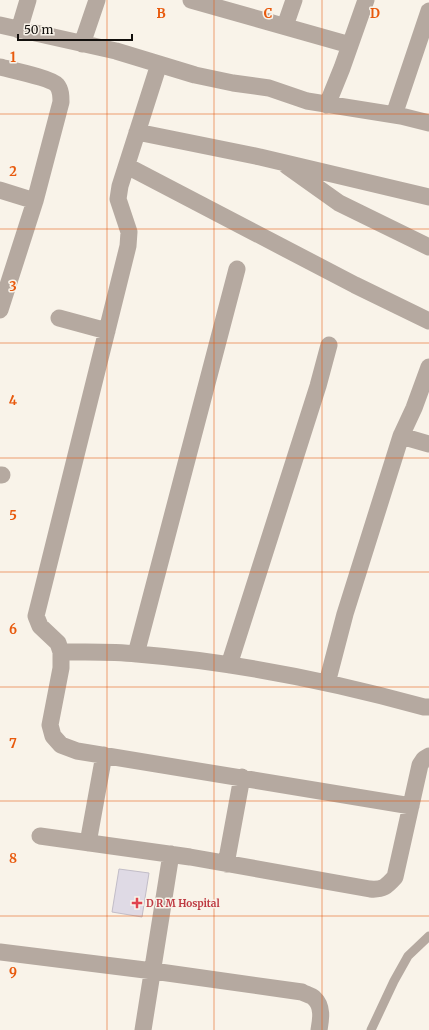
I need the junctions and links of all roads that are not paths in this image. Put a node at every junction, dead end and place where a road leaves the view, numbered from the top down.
1 (28, 0) edge
2 (97, 0) edge
3 (191, 0) edge
4 (294, 0) edge
5 (366, 0) edge
6 (429, 11) edge
7 (0, 25) edge
8 (285, 26) junction
9 (19, 30) junction
10 (82, 44) junction
11 (350, 45) junction
12 (159, 64) junction
13 (0, 67) edge
14 (328, 105) junction
15 (394, 115) junction
16 (429, 123) edge
17 (137, 132) junction
18 (280, 162) junction
19 (127, 166) junction
20 (0, 190) edge
21 (429, 197) edge
22 (35, 201) junction
23 (429, 247) edge
24 (237, 269) dead end
25 (1, 304) edge
26 (59, 318) dead end
27 (429, 322) edge
28 (107, 331) junction
29 (329, 344) dead end
30 (429, 367) edge
31 (401, 436) junction
32 (429, 444) edge
33 (136, 654) junction
34 (229, 665) junction
35 (60, 666) junction
36 (327, 683) junction
37 (429, 707) edge
38 (104, 755) junction
39 (429, 756) edge
40 (242, 778) junction
41 (411, 806) junction
42 (40, 836) dead end
43 (88, 843) junction
44 (171, 854) junction
45 (226, 864) junction
46 (429, 936) edge
47 (0, 952) edge
48 (153, 970) junction
49 (143, 1030) edge
50 (319, 1030) edge
51 (371, 1030) edge

1 - 9 street
2 - 10 street
3 - 8 street
4 - 8 street
5 - 11 street
6 - 15 street
7 - 9 street
8 - 11 street
9 - 10 street
10 - 12 street
11 - 14 street
12 - 14 street
12 - 17 street
13 - 22 street
14 - 15 street
15 - 16 street
17 - 18 street
17 - 19 street
18 - 21 street
18 - 23 street
19 - 27 street
19 - 28 street
20 - 22 street
22 - 25 street
24 - 33 street
26 - 28 street
28 - 35 street
29 - 34 street
30 - 31 street
31 - 32 street
31 - 36 street
33 - 34 street
33 - 35 street
34 - 36 street
35 - 38 street
36 - 37 street
38 - 40 street
38 - 43 street
39 - 41 street
40 - 41 street
40 - 45 street
41 - 45 street
42 - 43 street
43 - 44 street
44 - 45 street
44 - 48 street
46 - 51 lane
47 - 48 street
48 - 49 street
48 - 50 street

